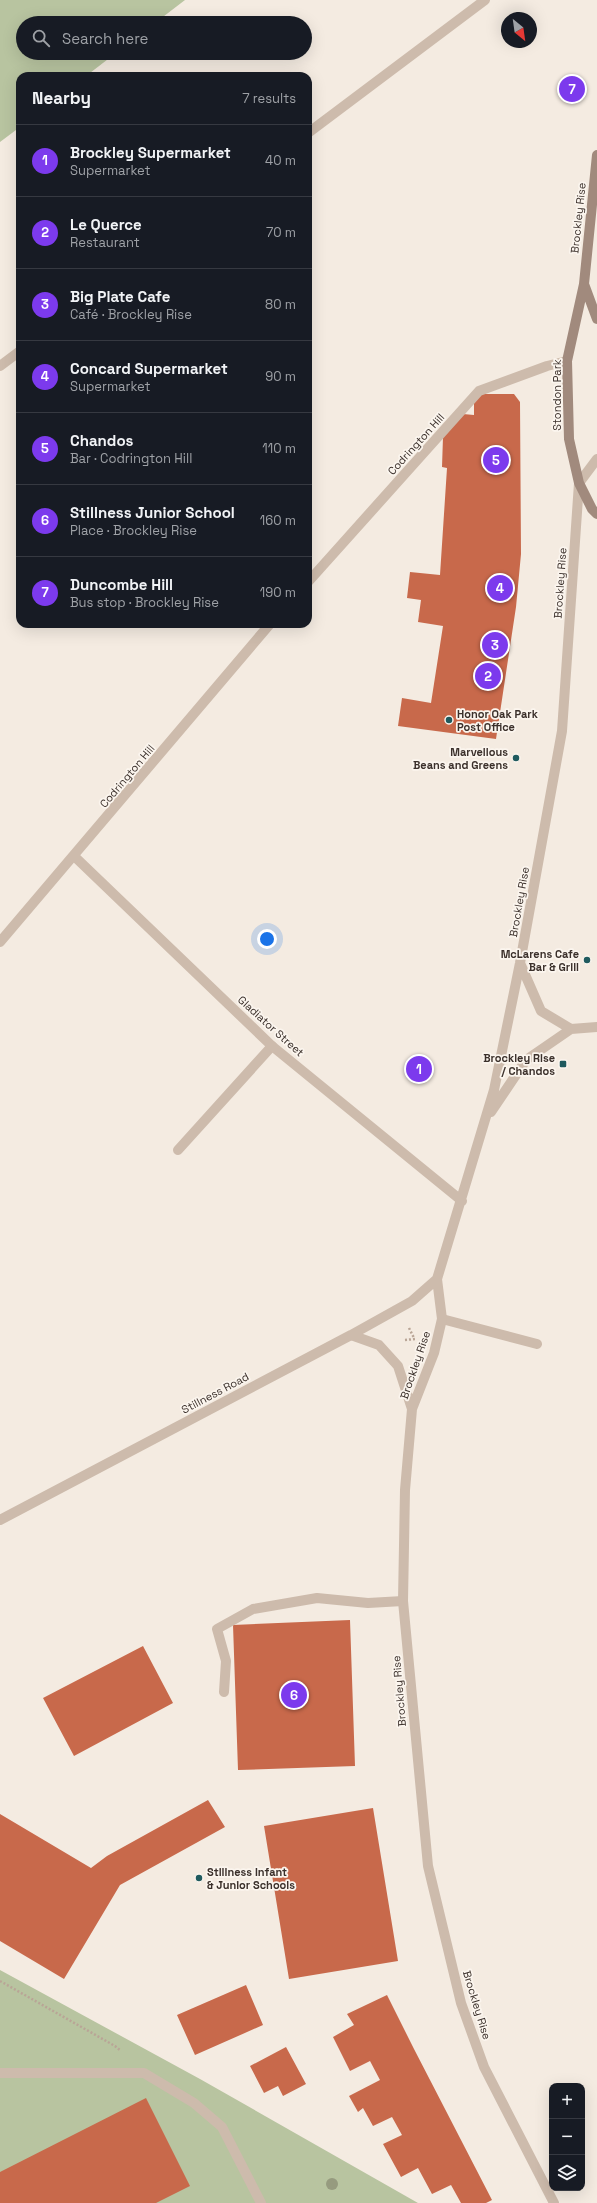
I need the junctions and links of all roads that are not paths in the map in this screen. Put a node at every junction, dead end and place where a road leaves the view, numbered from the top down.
1 (485, 0) edge
2 (312, 130) edge
3 (597, 155) edge
4 (584, 284) junction
5 (597, 319) edge
6 (16, 354) edge
7 (567, 361) junction
8 (0, 366) edge
9 (597, 459) edge
10 (579, 483) junction
11 (597, 514) edge
12 (312, 578) edge
13 (267, 628) edge
14 (74, 856) junction
15 (0, 942) edge
16 (520, 963) junction
17 (597, 1027) edge
18 (570, 1029) junction
19 (272, 1046) junction
20 (483, 1124) junction
21 (178, 1150) dead end
22 (462, 1201) junction
23 (437, 1279) junction
24 (442, 1319) junction
25 (351, 1334) junction
26 (537, 1344) dead end
27 (412, 1409) junction
28 (0, 1520) edge
29 (403, 1601) junction
30 (224, 1692) dead end
31 (0, 2073) edge
32 (261, 2203) edge
33 (554, 2203) edge

1 - 2 street
3 - 4 main road, Brockley Rise
4 - 5 main road
4 - 7 main road, Stondon Park
6 - 8 street
7 - 10 main road, Stondon Park
7 - 12 street, Codrington Hill
9 - 10 street
10 - 11 main road, Stondon Park
10 - 16 street, Brockley Rise
13 - 14 street, Codrington Hill
14 - 15 street, Codrington Hill
14 - 19 street, Gladiator Street
16 - 18 street
16 - 20 street, Brockley Rise
17 - 18 street
18 - 20 street
19 - 21 street
19 - 22 street, Gladiator Street
20 - 22 street, Brockley Rise
22 - 23 street, Brockley Rise
23 - 24 street, Brockley Rise
23 - 25 street, Stillness Road
24 - 26 street
24 - 27 street, Brockley Rise
25 - 27 street
25 - 28 street, Stillness Road
27 - 29 street, Brockley Rise
29 - 30 street
29 - 33 street, Brockley Rise
31 - 32 street

